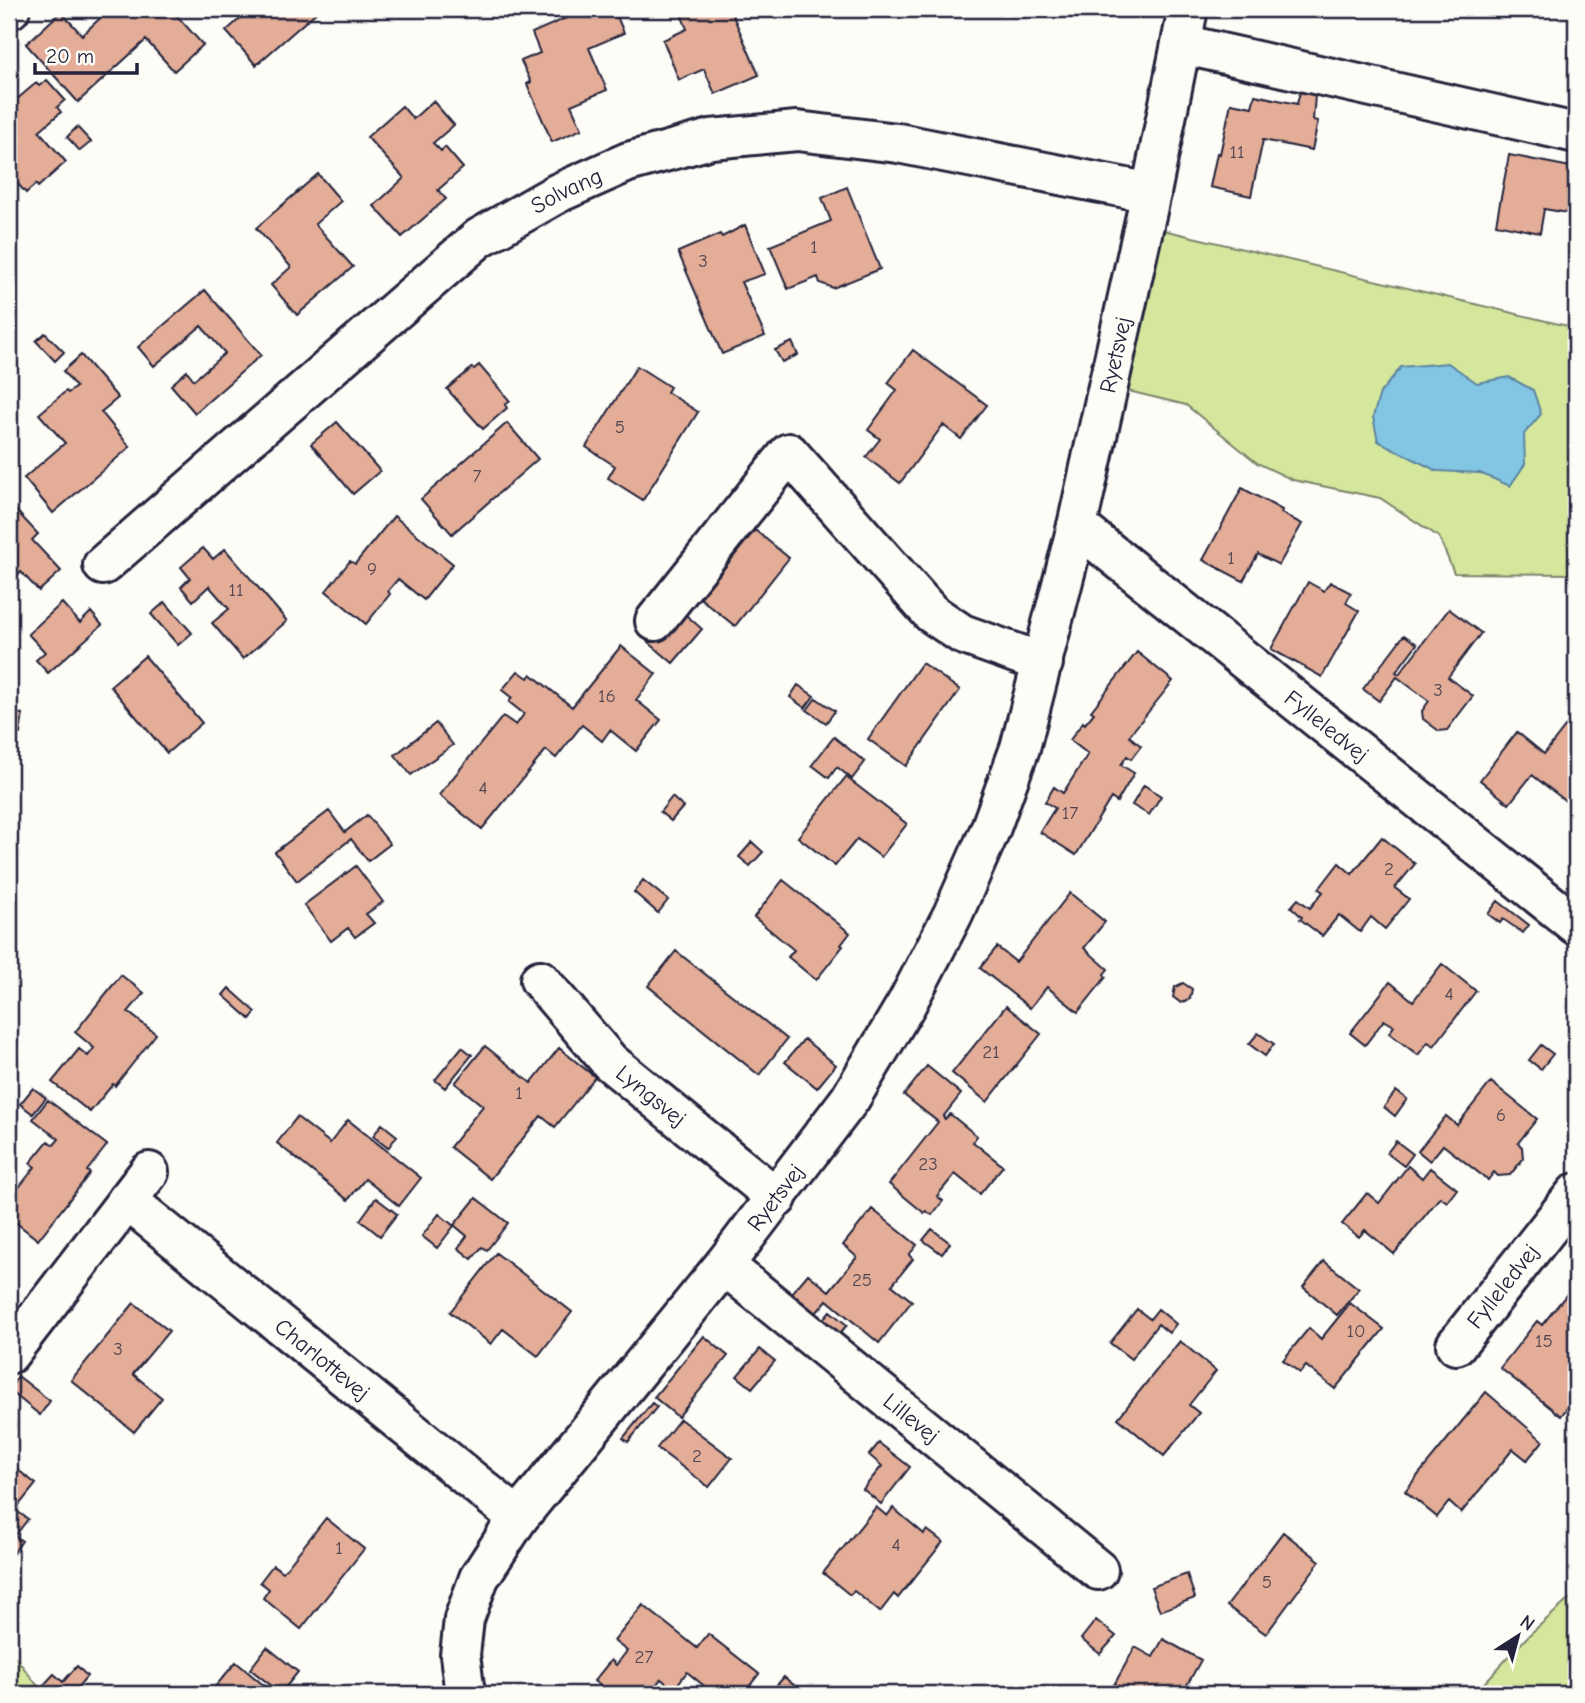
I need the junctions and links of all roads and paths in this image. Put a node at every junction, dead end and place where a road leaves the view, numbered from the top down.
1 (1185, 26) edge
2 (1576, 133) edge
3 (1151, 193) junction
4 (1077, 527) junction
5 (103, 565) dead end
6 (655, 621) dead end
7 (1043, 663) junction
8 (1576, 925) edge
9 (540, 979) dead end
10 (1576, 1193) edge
11 (777, 1198) junction
12 (724, 1265) junction
13 (1457, 1345) dead end
14 (9, 1354) edge
15 (518, 1518) junction
16 (1098, 1570) dead end
17 (465, 1694) edge

1 - 2 street, Ryetsvej
1 - 3 street, Ryetsvej
3 - 4 street, Ryetsvej
3 - 5 street, Solvang
4 - 7 street, Ryetsvej
4 - 8 street, Fylleledvej
6 - 7 street
7 - 11 street, Ryetsvej
9 - 11 street, Lyngsvej
10 - 13 street, Fylleledvej
11 - 12 street, Ryetsvej
12 - 15 street, Ryetsvej
12 - 16 street, Lillevej
14 - 15 street, Charlottevej
15 - 17 street, Ryetsvej

